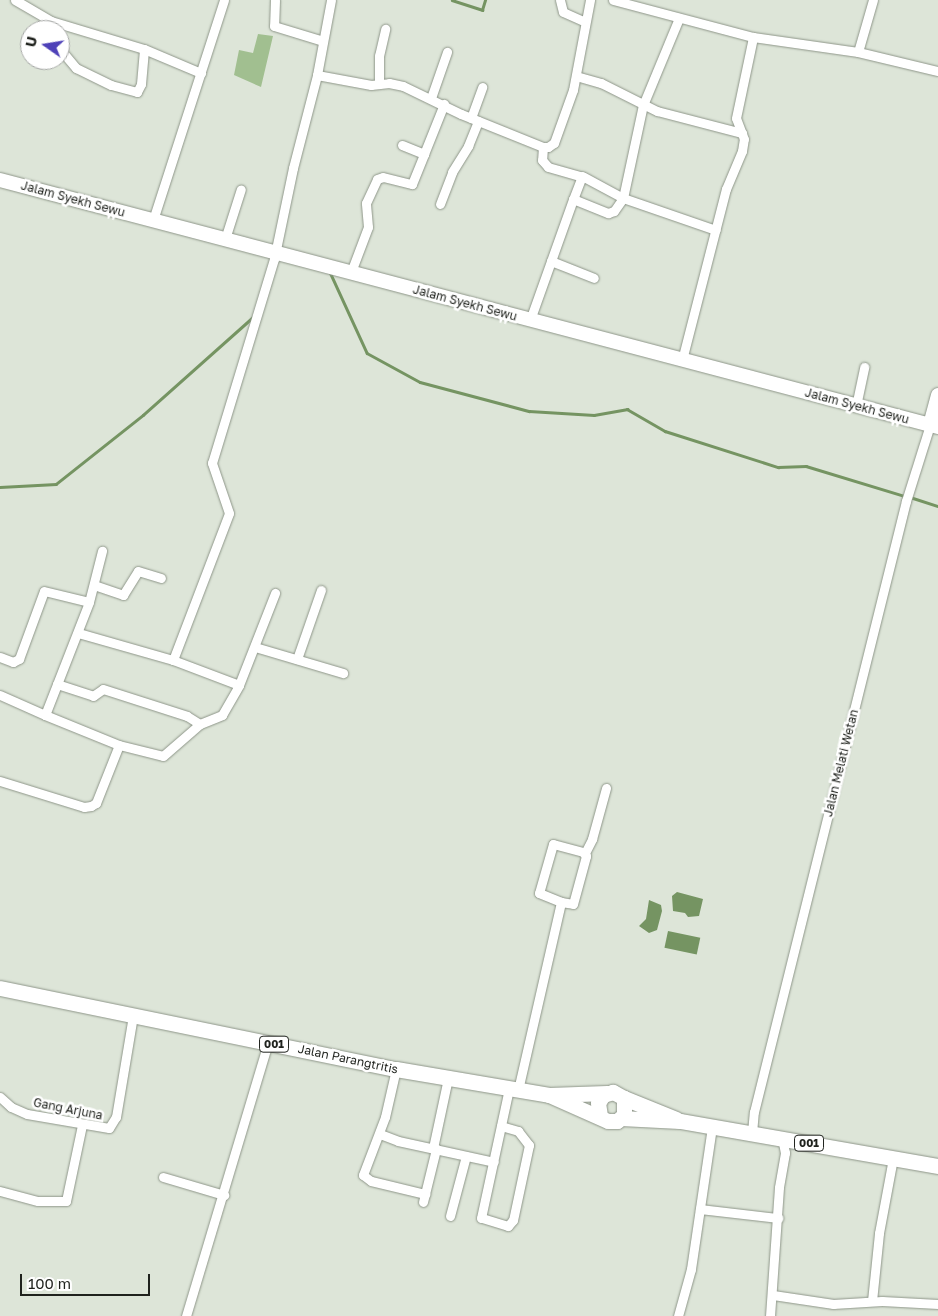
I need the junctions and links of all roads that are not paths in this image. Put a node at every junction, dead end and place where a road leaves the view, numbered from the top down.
1 (15, 0) edge
2 (224, 0) edge
3 (275, 0) edge
4 (331, 0) edge
5 (560, 0) edge
6 (590, 0) edge
7 (614, 0) edge
8 (874, 0) edge
9 (679, 18) junction
10 (42, 20) edge
11 (585, 22) junction
12 (385, 29) dead end
13 (70, 31) edge
14 (753, 38) junction
15 (323, 41) junction
16 (144, 49) junction
17 (447, 52) dead end
18 (858, 52) junction
19 (70, 61) edge
20 (938, 71) edge
21 (201, 73) junction
22 (317, 75) junction
23 (576, 76) junction
24 (379, 84) junction
25 (482, 87) dead end
26 (431, 98) junction
27 (444, 104) junction
28 (643, 104) junction
29 (475, 119) junction
30 (742, 133) junction
31 (402, 145) dead end
32 (543, 148) junction
33 (424, 154) junction
34 (582, 176) junction
35 (0, 180) edge
36 (241, 189) dead end
37 (623, 198) junction
38 (573, 199) junction
39 (440, 204) dead end
40 (153, 220) junction
41 (716, 230) junction
42 (225, 239) junction
43 (274, 255) junction
44 (551, 261) junction
45 (351, 272) junction
46 (594, 278) dead end
47 (530, 320) junction
48 (682, 360) junction
49 (864, 367) dead end
50 (938, 395) edge
51 (856, 406) junction
52 (934, 426) edge
53 (102, 551) dead end
54 (161, 578) dead end
55 (94, 585) junction
56 (321, 590) dead end
57 (275, 592) dead end
58 (89, 602) junction
59 (78, 633) junction
60 (254, 647) junction
61 (0, 657) edge
62 (296, 659) junction
63 (173, 660) junction
64 (343, 673) dead end
65 (57, 684) junction
66 (239, 685) junction
67 (1, 698) edge
68 (45, 716) junction
69 (200, 724) junction
70 (119, 745) junction
71 (0, 781) edge
72 (606, 788) dead end
73 (585, 853) junction
74 (562, 902) junction
75 (0, 988) edge
76 (133, 1015) junction
77 (268, 1042) junction
78 (396, 1069) junction
79 (448, 1078) junction
80 (513, 1090) junction
81 (607, 1093) junction
82 (549, 1095) junction
83 (0, 1097) edge
84 (624, 1098) junction
85 (600, 1116) junction
86 (621, 1118) junction
87 (680, 1120) junction
88 (82, 1125) junction
89 (501, 1126) junction
90 (712, 1126) junction
91 (752, 1133) junction
92 (380, 1134) junction
93 (782, 1138) junction
94 (434, 1148) junction
95 (466, 1156) junction
96 (893, 1158) junction
97 (494, 1162) junction
98 (938, 1166) edge
99 (163, 1177) dead end
100 (0, 1191) edge
101 (224, 1195) junction
102 (700, 1209) junction
103 (450, 1216) dead end
104 (778, 1218) junction
105 (772, 1294) junction
106 (872, 1301) junction
107 (938, 1304) edge
108 (186, 1316) edge
109 (678, 1316) edge
110 (770, 1316) edge

1 - 10 street
2 - 21 street
3 - 15 street
4 - 15 street
5 - 11 street
6 - 11 street
7 - 9 street
8 - 18 street
9 - 14 street
9 - 28 street
11 - 23 street
12 - 24 street
13 - 16 street
14 - 18 street
14 - 30 street
15 - 22 street
16 - 19 street
16 - 21 street
17 - 26 street
18 - 20 street
21 - 40 street
22 - 24 street
22 - 43 street
23 - 28 street
23 - 32 street
24 - 26 street
25 - 29 street
26 - 27 street
27 - 29 street
27 - 33 street
28 - 30 street
28 - 37 street
29 - 32 street
29 - 39 street
30 - 41 street
31 - 33 street
32 - 34 street
33 - 45 street
34 - 37 street
34 - 38 street
35 - 40 street, Jalam Syekh Sewu
36 - 42 street
37 - 38 street
37 - 41 street
38 - 44 street
40 - 42 street, Jalam Syekh Sewu
41 - 48 street
42 - 43 street, Jalam Syekh Sewu
43 - 45 street, Jalam Syekh Sewu
43 - 63 street
44 - 46 street
44 - 47 street
45 - 47 street, Jalam Syekh Sewu
47 - 48 street, Jalam Syekh Sewu
48 - 51 street, Jalam Syekh Sewu
49 - 51 street
50 - 52 street, Jalan Melati Wetan
51 - 52 street, Jalam Syekh Sewu
52 - 91 street, Jalan Melati Wetan
53 - 55 street
54 - 55 street
55 - 58 street
56 - 62 street
57 - 60 street
58 - 59 street
58 - 61 street
59 - 63 street
59 - 65 street
60 - 62 street
60 - 66 street
62 - 64 street
63 - 66 street
65 - 68 street
65 - 69 street
66 - 69 street
67 - 68 street
68 - 70 street
69 - 70 street
70 - 71 street
72 - 73 street
73 - 74 street
73 - 74 street
74 - 80 street
75 - 76 main road, Jalan Parangtritis / 001
76 - 77 main road, Jalan Parangtritis / 001
76 - 88 street, Gang Arjuna
77 - 78 main road, Jalan Parangtritis / 001
77 - 101 street
78 - 79 main road, Jalan Parangtritis / 001
78 - 92 street
79 - 80 main road, Jalan Parangtritis / 001
79 - 94 street
80 - 82 main road, Jalan Parangtritis / 001
80 - 89 street
81 - 82 main road, Jalan Parangtritis / 001
81 - 84 main road, 001
81 - 85 main road
82 - 85 main road, Jalan Parangtritis / 001
83 - 88 street, Gang Arjuna
84 - 86 main road
84 - 87 main road, 001
85 - 86 main road, 001
86 - 87 main road, 001
87 - 90 main road, 001
88 - 100 street
89 - 97 street
89 - 97 street
90 - 91 main road, 001
90 - 102 street
91 - 93 main road, 001
92 - 94 street
92 - 94 street
93 - 96 main road, 001
93 - 104 street
94 - 95 street
95 - 97 street
95 - 103 street
96 - 98 main road, 001
96 - 106 street
99 - 101 street
101 - 108 street
102 - 104 street
102 - 109 street
104 - 105 street
105 - 106 street
105 - 110 street
106 - 107 street

